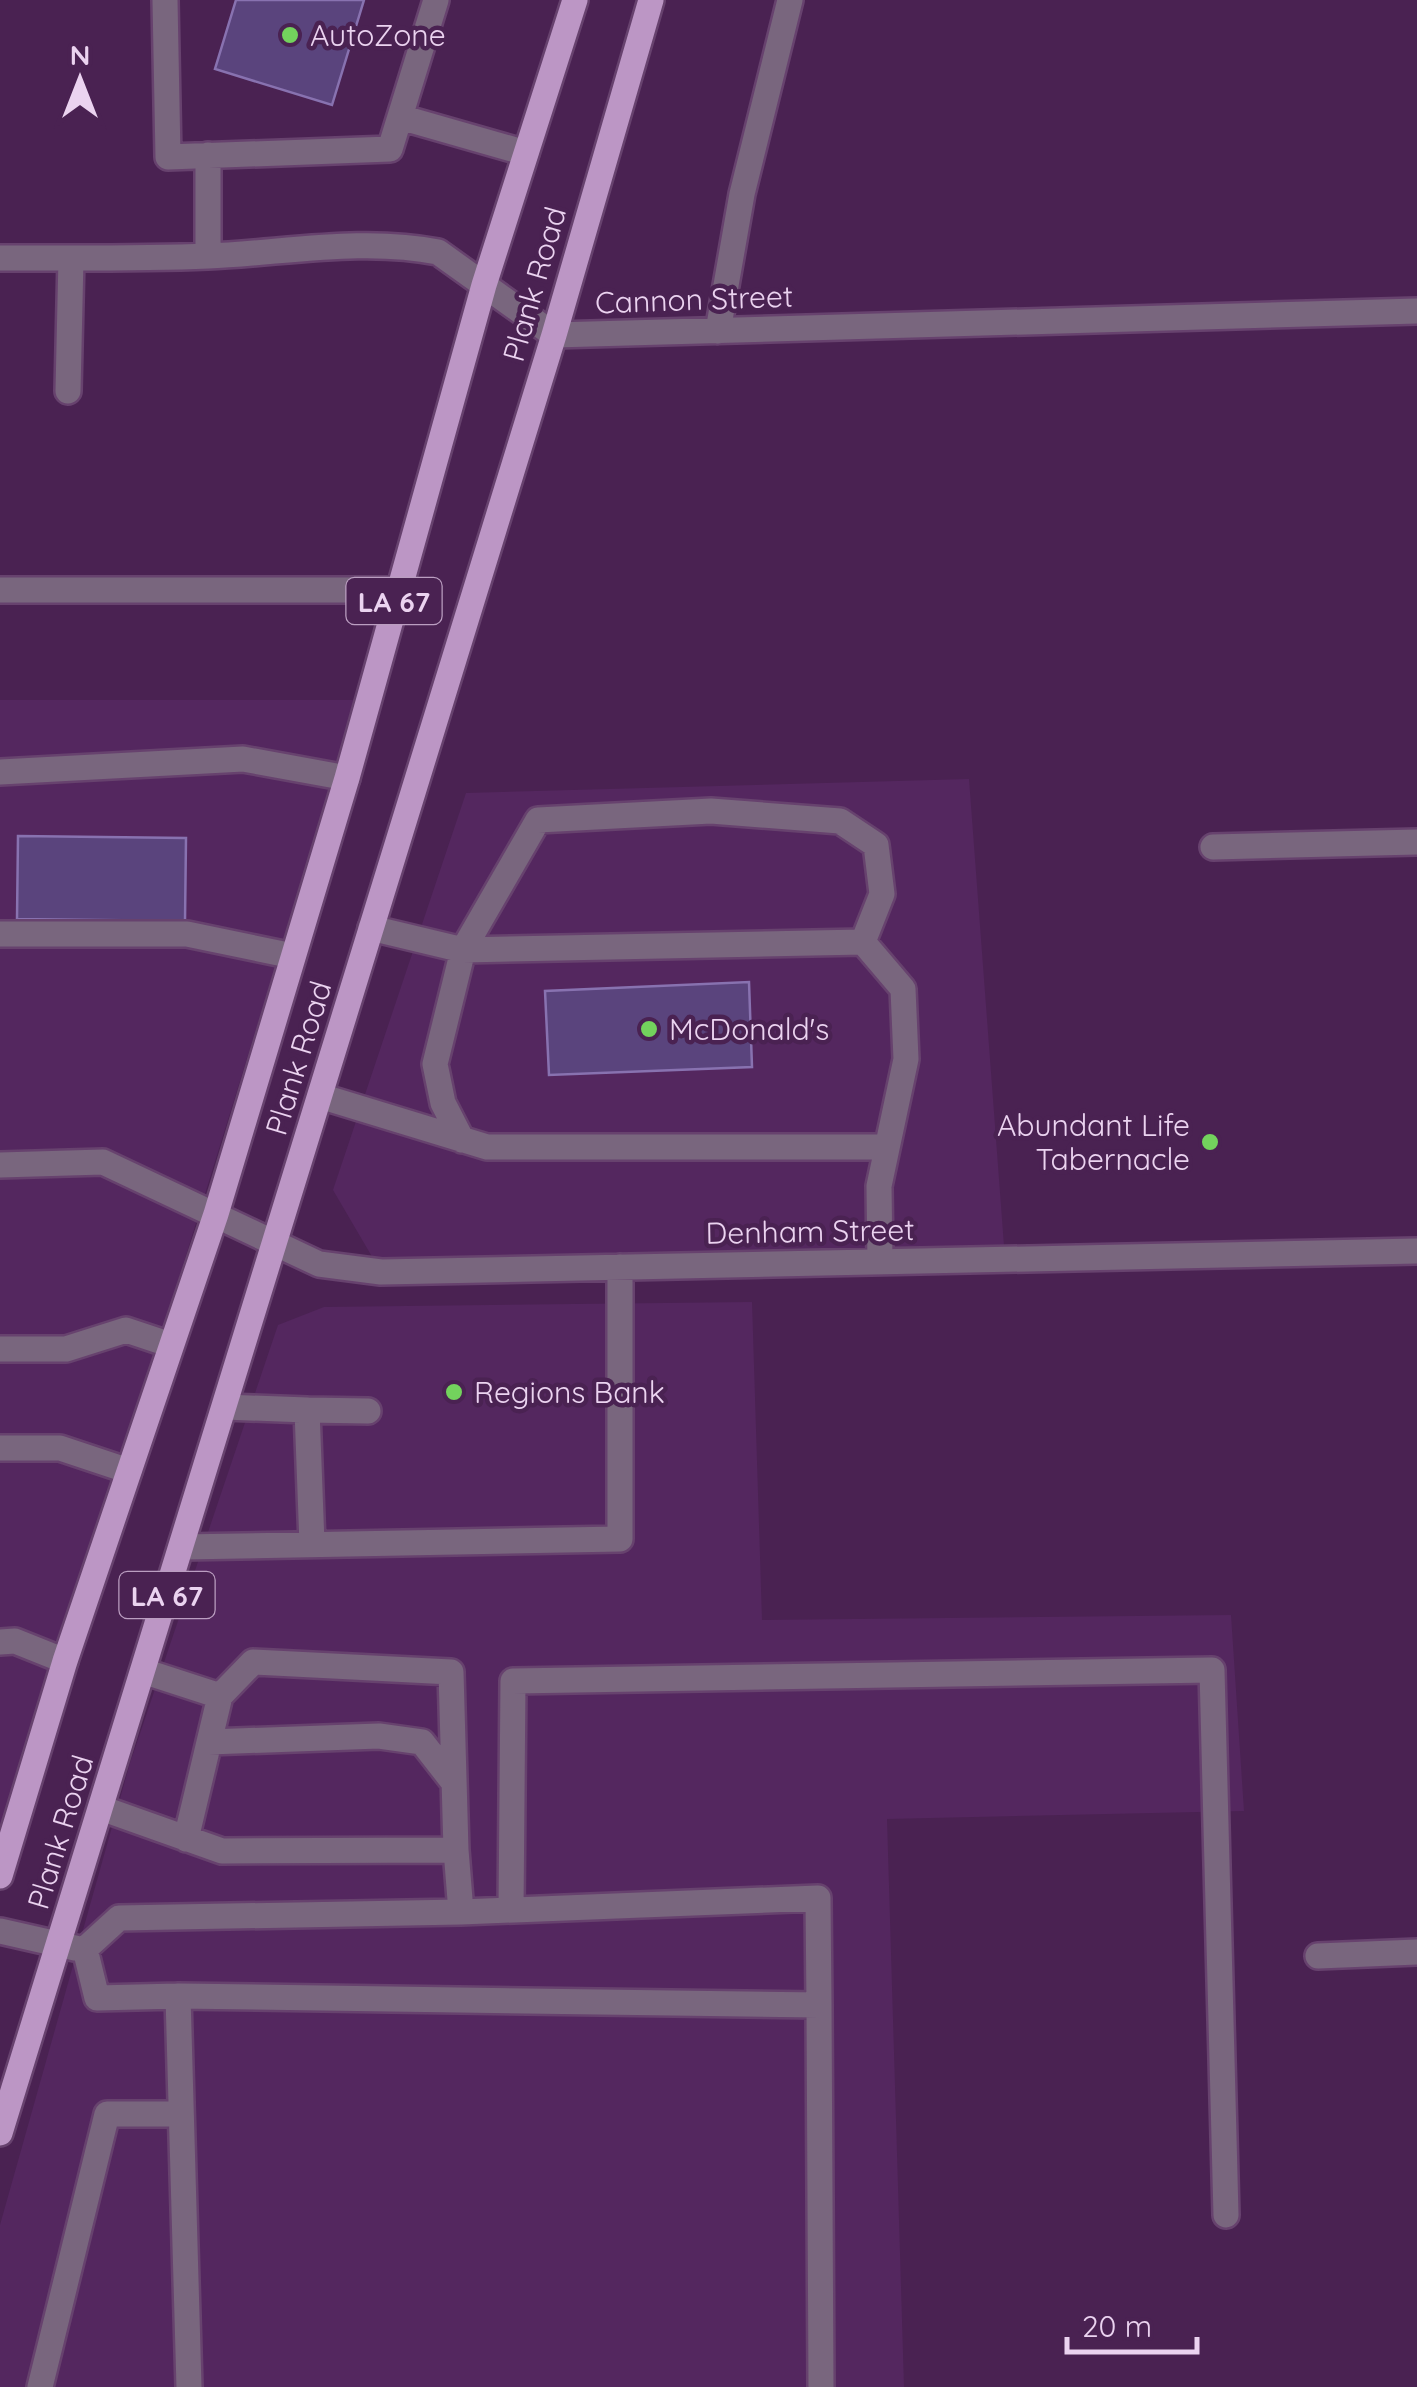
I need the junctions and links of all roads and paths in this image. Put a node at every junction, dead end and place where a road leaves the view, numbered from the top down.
1 (165, 0) edge
2 (436, 0) edge
3 (575, 0) edge
4 (651, 0) edge
5 (790, 0) edge
6 (400, 117) junction
7 (526, 153) junction
8 (208, 155) junction
9 (208, 256) junction
10 (0, 258) edge
11 (71, 258) junction
12 (484, 285) junction
13 (1417, 311) edge
14 (718, 331) junction
15 (554, 336) junction
16 (68, 391) dead end
17 (0, 590) edge
18 (398, 590) junction
19 (0, 772) edge
20 (347, 778) junction
21 (1417, 842) edge
22 (1212, 847) dead end
23 (372, 928) junction
24 (0, 934) edge
25 (863, 942) junction
26 (463, 950) junction
27 (294, 956) junction
28 (320, 1096) junction
29 (462, 1140) junction
30 (887, 1148) junction
31 (0, 1165) edge
32 (216, 1214) junction
33 (276, 1242) junction
34 (1417, 1250) edge
35 (880, 1262) junction
36 (620, 1267) junction
37 (171, 1345) junction
38 (0, 1348) edge
39 (225, 1407) junction
40 (307, 1410) junction
41 (368, 1411) dead end
42 (0, 1448) edge
43 (128, 1472) junction
44 (312, 1544) junction
45 (182, 1546) junction
46 (0, 1642) edge
47 (65, 1661) junction
48 (144, 1671) junction
49 (220, 1696) junction
50 (209, 1742) junction
51 (454, 1783) junction
52 (101, 1808) junction
53 (186, 1839) junction
54 (456, 1850) junction
55 (0, 1876) edge
56 (512, 1910) junction
57 (460, 1912) junction
58 (0, 1930) edge
59 (58, 1946) junction
60 (85, 1949) junction
61 (1417, 1952) edge
62 (1318, 1956) dead end
63 (178, 1996) junction
64 (819, 2005) junction
65 (181, 2114) junction
66 (0, 2133) edge
67 (1226, 2216) dead end
68 (40, 2387) edge
69 (189, 2387) edge
70 (821, 2387) edge

1 - 8 street
2 - 6 street
3 - 7 main road, Plank Road / LA 67
4 - 15 main road, Plank Road / LA 67
5 - 14 street
6 - 7 street
6 - 8 street
7 - 12 main road, Plank Road / LA 67
8 - 9 street
9 - 11 street, Cannon Street
9 - 12 street, Cannon Street
10 - 11 street, Cannon Street
11 - 16 street
12 - 15 street, Cannon Street
12 - 18 main road, Plank Road / LA 67
13 - 14 street, Cannon Street
14 - 15 street, Cannon Street
15 - 23 main road, Plank Road / LA 67
17 - 18 street
18 - 20 main road, Plank Road / LA 67
19 - 20 street
20 - 27 main road, Plank Road / LA 67
21 - 22 street
23 - 26 street
23 - 28 main road, Plank Road / LA 67
24 - 27 street
25 - 26 street
25 - 26 street
25 - 30 street
26 - 29 street
27 - 32 main road, Plank Road / LA 67
28 - 29 street
28 - 33 main road, Plank Road / LA 67
29 - 30 street
30 - 35 street
31 - 32 street, Denham Street
32 - 33 street, Denham Street
32 - 37 main road, Plank Road / LA 67
33 - 36 street, Denham Street
33 - 39 main road, Plank Road / LA 67
34 - 35 street, Denham Street
35 - 36 street, Denham Street
36 - 44 street
37 - 38 street
37 - 43 main road, Plank Road / LA 67
39 - 40 street
39 - 45 main road, Plank Road / LA 67
40 - 41 street
40 - 44 street
42 - 43 street
43 - 47 main road, Plank Road / LA 67
44 - 45 street
45 - 48 main road, Plank Road / LA 67
46 - 47 street
47 - 55 main road, Plank Road / LA 67
48 - 49 street
48 - 52 main road, Plank Road / LA 67
49 - 50 street
49 - 51 street
50 - 51 street
50 - 53 street
51 - 54 street
52 - 53 street
52 - 59 main road, Plank Road / LA 67
53 - 54 street
54 - 57 street
56 - 57 street
56 - 64 street
56 - 67 street
57 - 60 street
58 - 59 street
59 - 60 street
59 - 66 main road, Plank Road / LA 67
60 - 63 street
61 - 62 street
63 - 64 street
63 - 65 street
64 - 70 street
65 - 68 street
65 - 69 street

